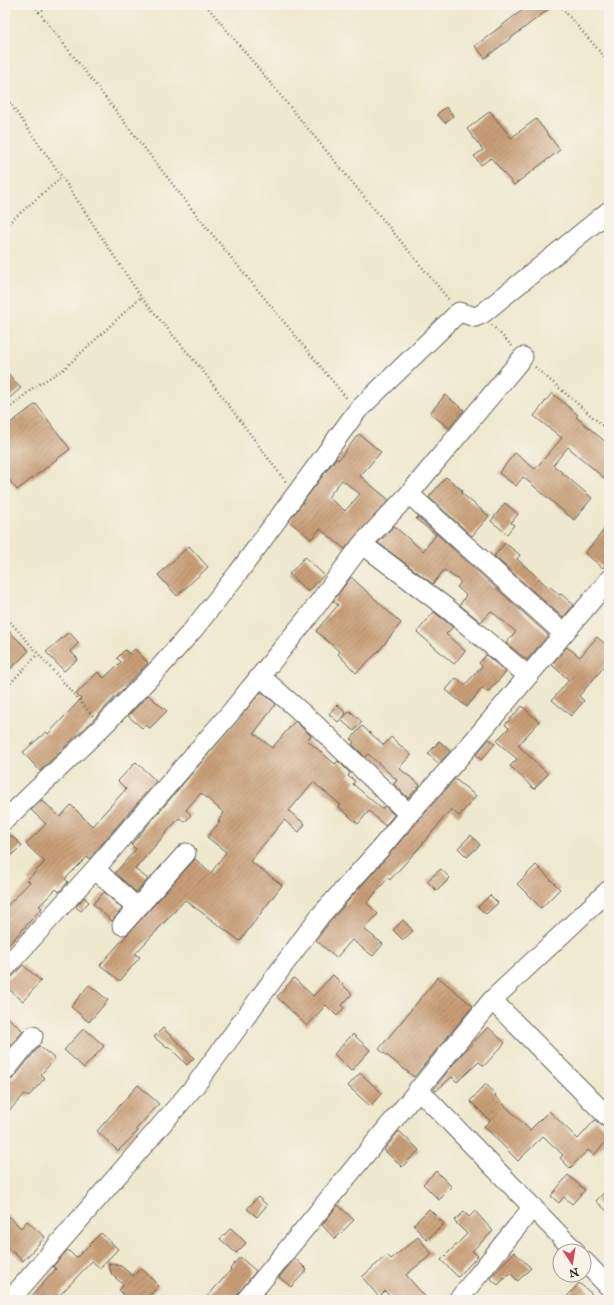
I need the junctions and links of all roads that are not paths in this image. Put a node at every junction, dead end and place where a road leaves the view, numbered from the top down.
1 (609, 211) edge
2 (523, 357) road end
3 (409, 494) junction
4 (362, 544) junction
5 (609, 580) edge
6 (563, 633) junction
7 (527, 675) junction
8 (260, 676) junction
9 (8, 810) edge
10 (409, 814) junction
11 (186, 853) dead end
12 (95, 869) junction
13 (609, 890) edge
14 (136, 907) junction
15 (122, 925) dead end
16 (5, 968) edge
17 (492, 1000) junction
18 (33, 1036) dead end
19 (5, 1071) edge
20 (418, 1089) junction
21 (609, 1118) edge
22 (533, 1207) junction
23 (567, 1243) edge
24 (592, 1269) edge
25 (609, 1287) edge
26 (10, 1300) edge
27 (246, 1300) edge
28 (458, 1300) edge

1 - 9 street
2 - 3 street
3 - 4 street
3 - 6 street
4 - 7 street
4 - 8 street
5 - 6 street
6 - 7 street
7 - 10 street
8 - 10 street
8 - 12 street
10 - 26 street
11 - 14 street
12 - 14 street
12 - 16 street
13 - 17 street
14 - 15 street
17 - 20 street
17 - 21 street
18 - 19 street
20 - 22 street
20 - 27 street
22 - 23 street
22 - 28 street
24 - 25 street

